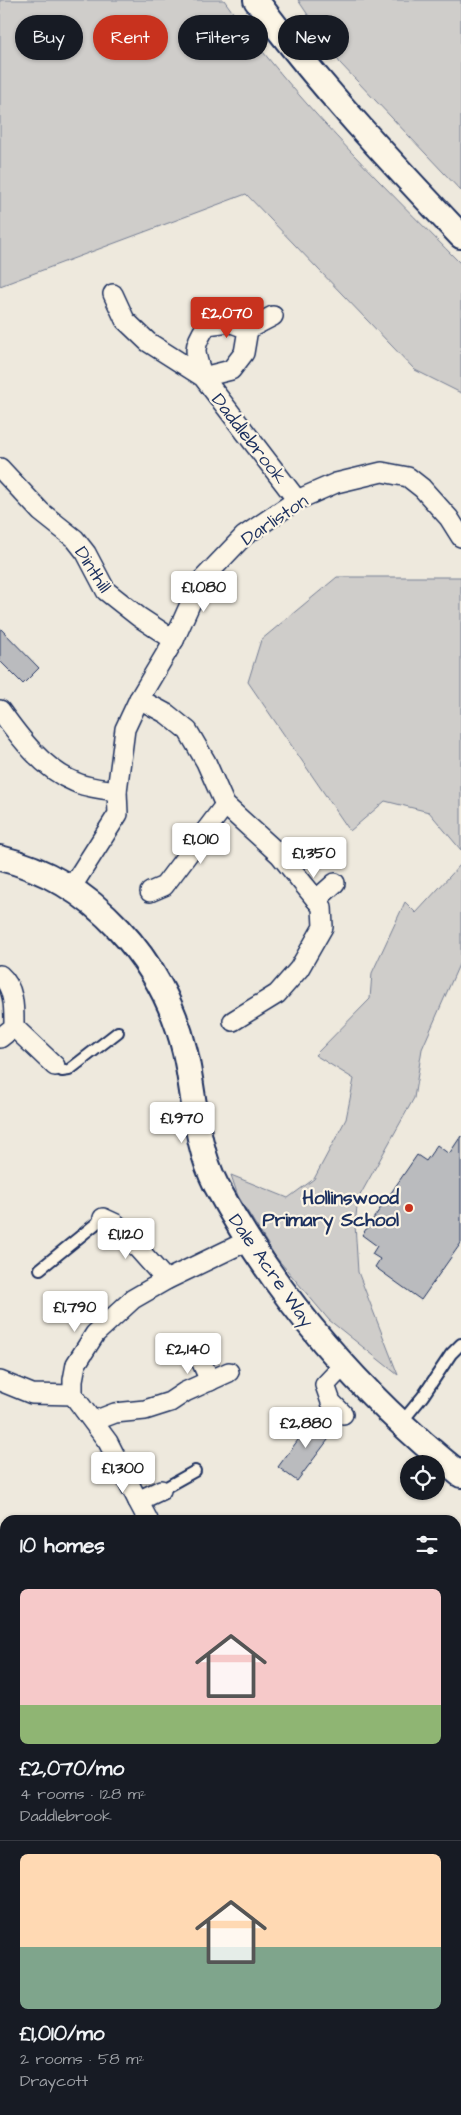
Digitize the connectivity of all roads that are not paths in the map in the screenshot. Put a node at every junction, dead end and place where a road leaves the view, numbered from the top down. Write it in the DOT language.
graph roads {
  1 [pos="256,0"];
  2 [pos="461,236"];
  3 [pos="113,294"];
  4 [pos="273,316"];
  5 [pos="248,329"];
  6 [pos="203,377"];
  7 [pos="0,468"];
  8 [pos="297,500"];
  9 [pos="461,537"];
  10 [pos="174,640"];
  11 [pos="139,699"];
  12 [pos="0,710"];
  13 [pos="117,791"];
  14 [pos="225,804"];
  15 [pos="0,858"];
  16 [pos="335,883"];
  17 [pos="71,888"];
  18 [pos="150,892"];
  19 [pos="316,900"];
  20 [pos="0,975"];
  21 [pos="233,1021"];
  22 [pos="118,1032"];
  23 [pos="7,1033"];
  24 [pos="55,1066"];
  25 [pos="103,1218"];
  26 [pos="247,1241"];
  27 [pos="40,1269"];
  28 [pos="166,1280"];
  29 [pos="461,1344"];
  30 [pos="198,1354"];
  31 [pos="343,1366"];
  32 [pos="229,1372"];
  33 [pos="0,1381"];
  34 [pos="210,1381"];
  35 [pos="73,1395"];
  36 [pos="343,1414"];
  37 [pos="94,1421"];
  38 [pos="401,1423"];
  39 [pos="195,1471"];
  40 [pos="461,1475"];
  41 [pos="161,1490"];
  42 [pos="138,1501"];
  43 [pos="145,1515"];
  1 -- 2 [label="street"];
  3 -- 6 [label="street, Daddlebrook"];
  4 -- 5 [label="street"];
  5 -- 6 [label="street, Daddlebrook"];
  5 -- 6 [label="street, Daddlebrook"];
  6 -- 8 [label="street, Daddlebrook"];
  7 -- 10 [label="street, Dinthill"];
  8 -- 9 [label="street, Darliston"];
  8 -- 10 [label="street, Darliston"];
  10 -- 11 [label="street, Darliston"];
  11 -- 13 [label="street, Darliston"];
  11 -- 14 [label="street"];
  12 -- 13 [label="street"];
  13 -- 17 [label="street, Darliston"];
  14 -- 18 [label="street"];
  14 -- 19 [label="street"];
  15 -- 17 [label="street, Dale Acre Way"];
  16 -- 19 [label="street"];
  17 -- 26 [label="street, Dale Acre Way"];
  19 -- 21 [label="street"];
  20 -- 23 [label="street"];
  22 -- 24 [label="lane"];
  23 -- 24 [label="street"];
  25 -- 27 [label="lane"];
  25 -- 28 [label="street"];
  26 -- 28 [label="street"];
  26 -- 31 [label="street, Dale Acre Way"];
  28 -- 35 [label="street"];
  29 -- 38 [label="lane"];
  30 -- 34 [label="street"];
  31 -- 36 [label="street"];
  31 -- 38 [label="street, Dale Acre Way"];
  32 -- 34 [label="street"];
  33 -- 35 [label="street"];
  34 -- 37 [label="street"];
  35 -- 37 [label="street"];
  37 -- 42 [label="street"];
  38 -- 40 [label="street, Dale Acre Way"];
  39 -- 41 [label="lane"];
  41 -- 42 [label="street"];
  42 -- 43 [label="street"];
}
